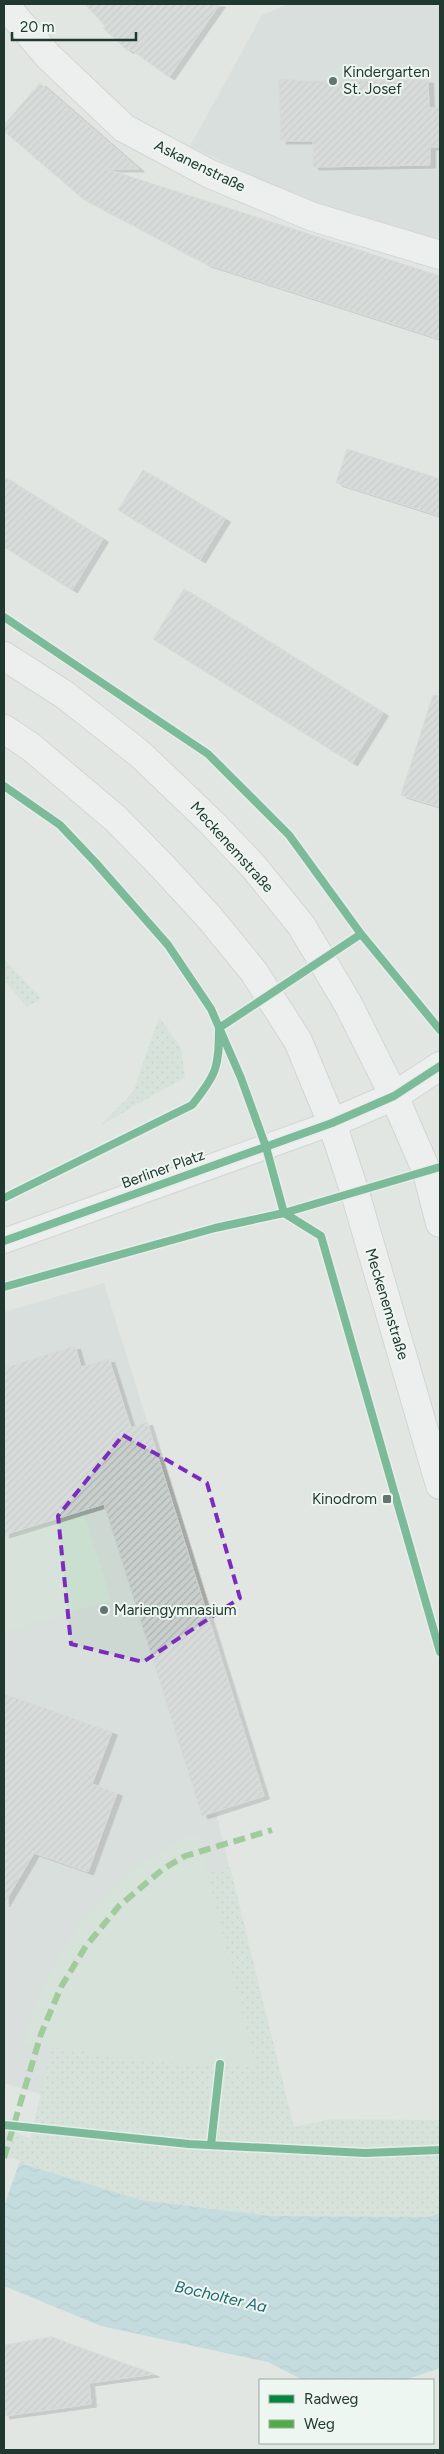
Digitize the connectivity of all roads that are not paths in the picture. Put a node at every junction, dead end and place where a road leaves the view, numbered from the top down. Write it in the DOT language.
graph roads {
  1 [pos="4,4"];
  2 [pos="440,255"];
  3 [pos="4,656"];
  4 [pos="4,730"];
  5 [pos="440,1066"];
  6 [pos="394,1096"];
  7 [pos="332,1123"];
  8 [pos="440,1223"];
  9 [pos="4,1240"];
  10 [pos="440,1486"];
  1 -- 2 [label="main road, Askanenstraße"];
  3 -- 6 [label="main road, Meckenemstraße"];
  4 -- 7 [label="main road, Meckenemstraße"];
  5 -- 6 [label="main road"];
  6 -- 7 [label="main road"];
  6 -- 8 [label="main road, Meckenemstraße"];
  7 -- 9 [label="lane, Berliner Platz"];
  7 -- 10 [label="main road, Meckenemstraße"];
}
